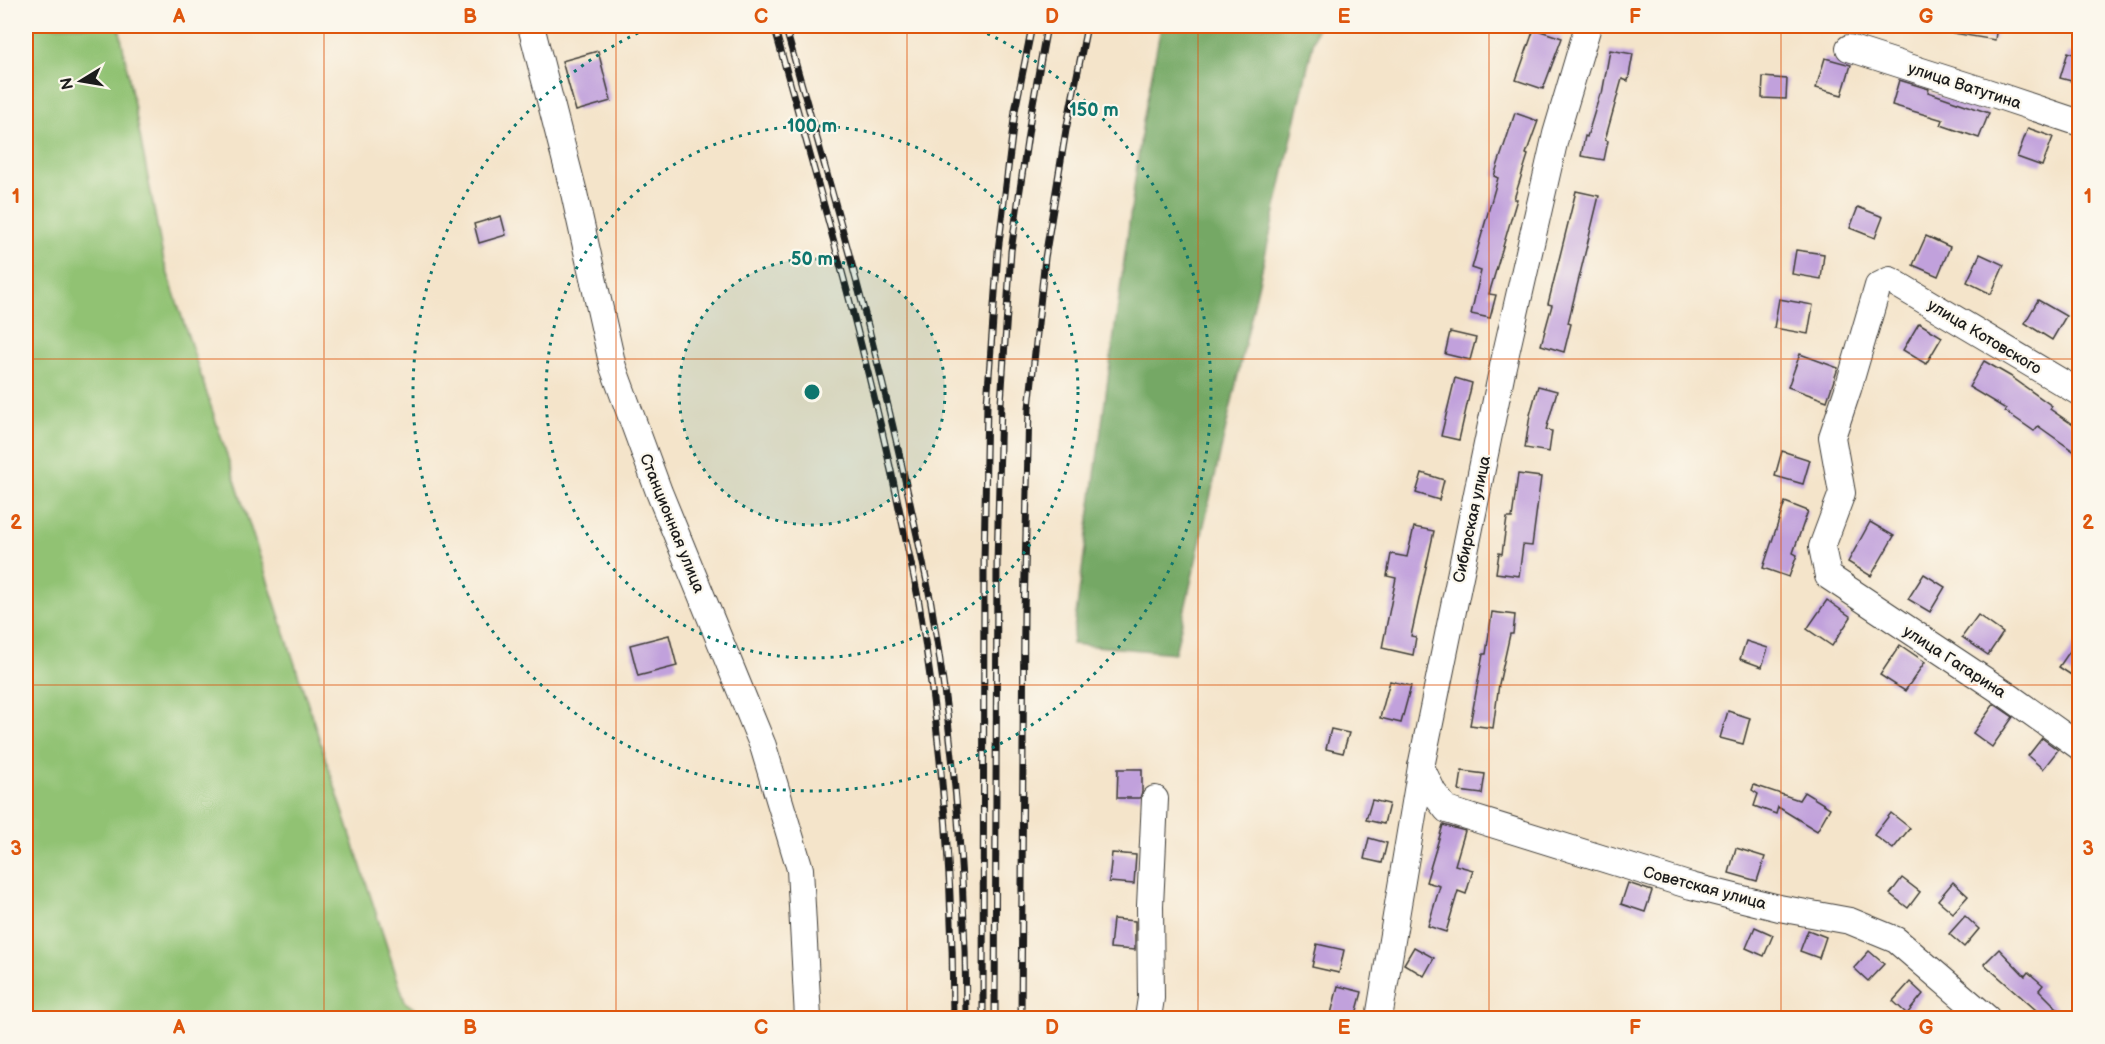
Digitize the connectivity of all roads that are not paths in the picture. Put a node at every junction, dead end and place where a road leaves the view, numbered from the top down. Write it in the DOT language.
graph roads {
  1 [pos="531,26"];
  2 [pos="1588,26"];
  3 [pos="1849,48"];
  4 [pos="2079,123"];
  5 [pos="2079,393"];
  6 [pos="1828,576"];
  7 [pos="2079,747"];
  8 [pos="1421,768"];
  9 [pos="1155,799"];
  10 [pos="1386,1015"];
  11 [pos="808,1018"];
  12 [pos="1148,1018"];
  13 [pos="1987,1018"];
  1 -- 11 [label="street, Станционная улица"];
  2 -- 8 [label="street, Сибирская улица"];
  3 -- 4 [label="street, улица Ватутина"];
  5 -- 6 [label="street, улица Котовского"];
  6 -- 7 [label="street, улица Гагарина"];
  8 -- 10 [label="street, Сибирская улица"];
  8 -- 13 [label="street, Советская улица"];
  9 -- 12 [label="street"];
}
